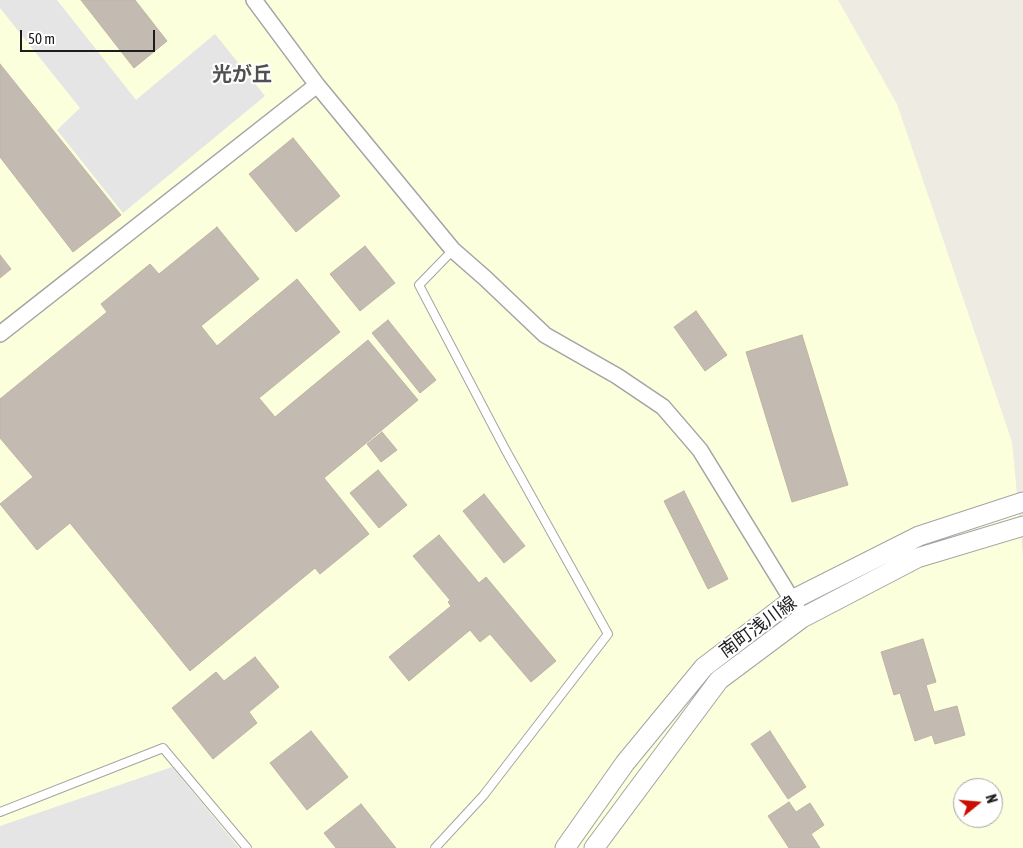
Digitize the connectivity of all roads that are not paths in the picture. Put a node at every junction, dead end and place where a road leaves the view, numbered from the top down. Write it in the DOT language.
graph roads {
  1 [pos="254,0"];
  2 [pos="317,85"];
  3 [pos="453,250"];
  4 [pos="0,334"];
  5 [pos="1023,502"];
  6 [pos="1023,526"];
  7 [pos="792,600"];
  8 [pos="802,618"];
  9 [pos="0,812"];
  10 [pos="246,848"];
  11 [pos="435,848"];
  12 [pos="565,848"];
  13 [pos="594,848"];
  1 -- 2 [label="street"];
  2 -- 3 [label="street"];
  2 -- 4 [label="street"];
  3 -- 7 [label="street"];
  3 -- 11 [label="lane"];
  5 -- 7 [label="street, 南町浅川線"];
  6 -- 8 [label="street, 南町浅川線"];
  7 -- 8 [label="street"];
  7 -- 12 [label="street, 南町浅川線"];
  8 -- 13 [label="street, 南町浅川線"];
  9 -- 10 [label="lane"];
}
